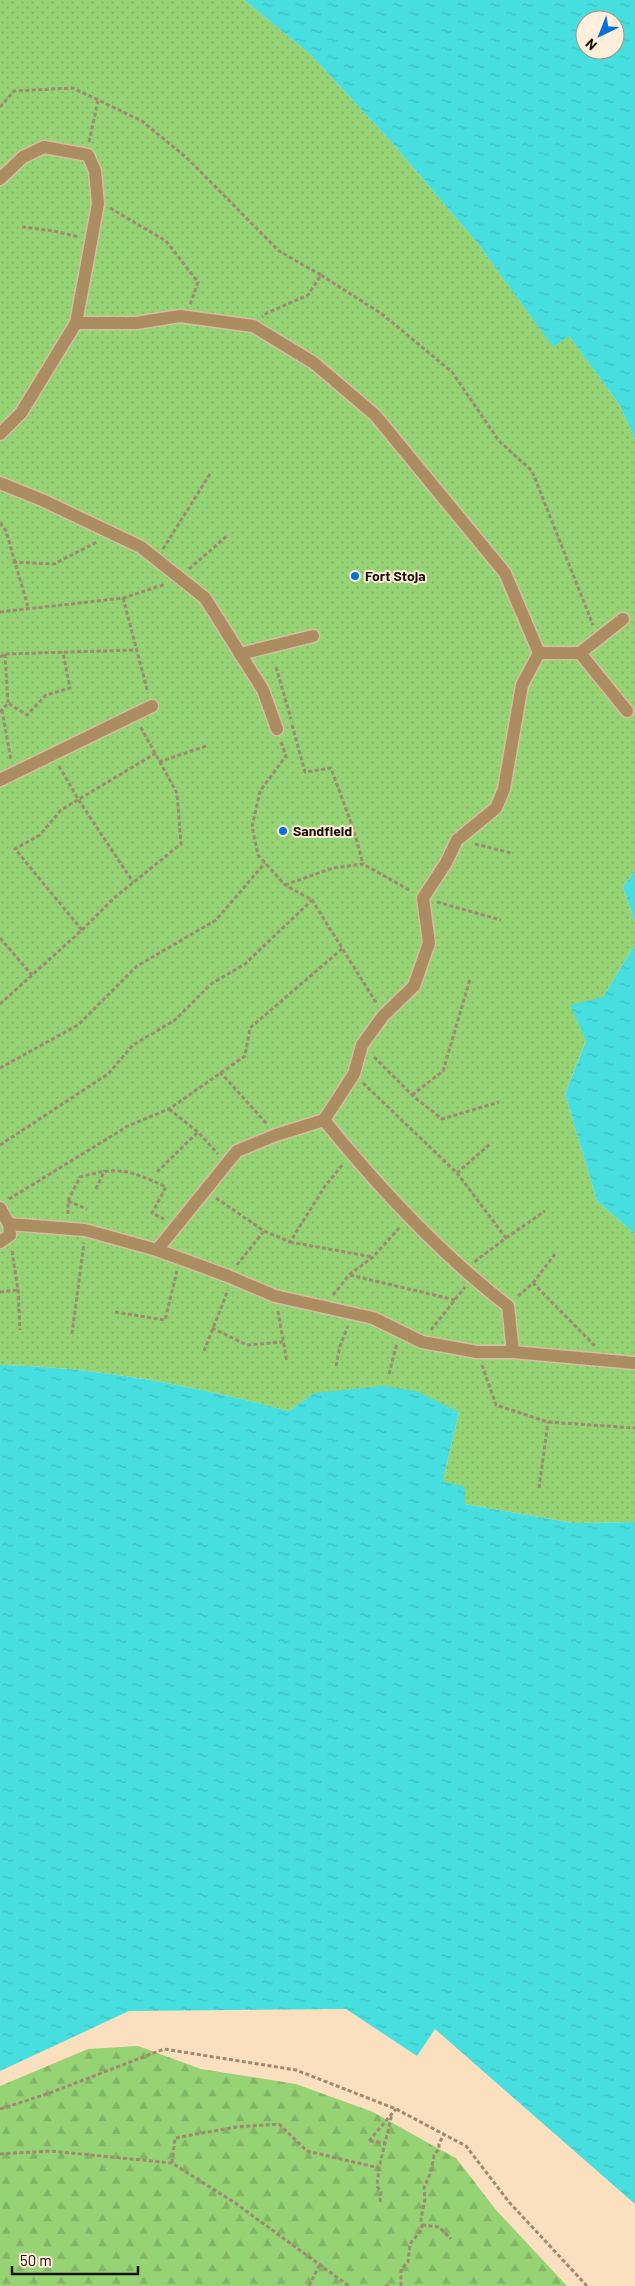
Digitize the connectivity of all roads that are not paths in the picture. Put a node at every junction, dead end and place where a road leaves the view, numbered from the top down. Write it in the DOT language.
graph roads {
  1 [pos="0,179"];
  2 [pos="76,323"];
  3 [pos="0,434"];
  4 [pos="0,483"];
  5 [pos="623,619"];
  6 [pos="313,636"];
  7 [pos="539,653"];
  8 [pos="580,653"];
  9 [pos="240,654"];
  10 [pos="152,706"];
  11 [pos="627,711"];
  12 [pos="277,729"];
  13 [pos="0,780"];
  14 [pos="324,1120"];
  15 [pos="4,1204"];
  16 [pos="6,1234"];
  17 [pos="157,1250"];
  18 [pos="513,1352"];
  19 [pos="635,1362"];
  1 -- 2 [label="lane"];
  2 -- 3 [label="lane"];
  2 -- 7 [label="lane"];
  4 -- 9 [label="lane"];
  5 -- 8 [label="lane"];
  6 -- 9 [label="lane"];
  7 -- 8 [label="lane"];
  7 -- 14 [label="lane"];
  8 -- 11 [label="lane"];
  9 -- 12 [label="lane"];
  10 -- 13 [label="lane"];
  14 -- 17 [label="lane"];
  14 -- 18 [label="lane"];
  15 -- 16 [label="lane"];
  16 -- 17 [label="lane"];
  17 -- 18 [label="lane"];
  18 -- 19 [label="lane"];
}
